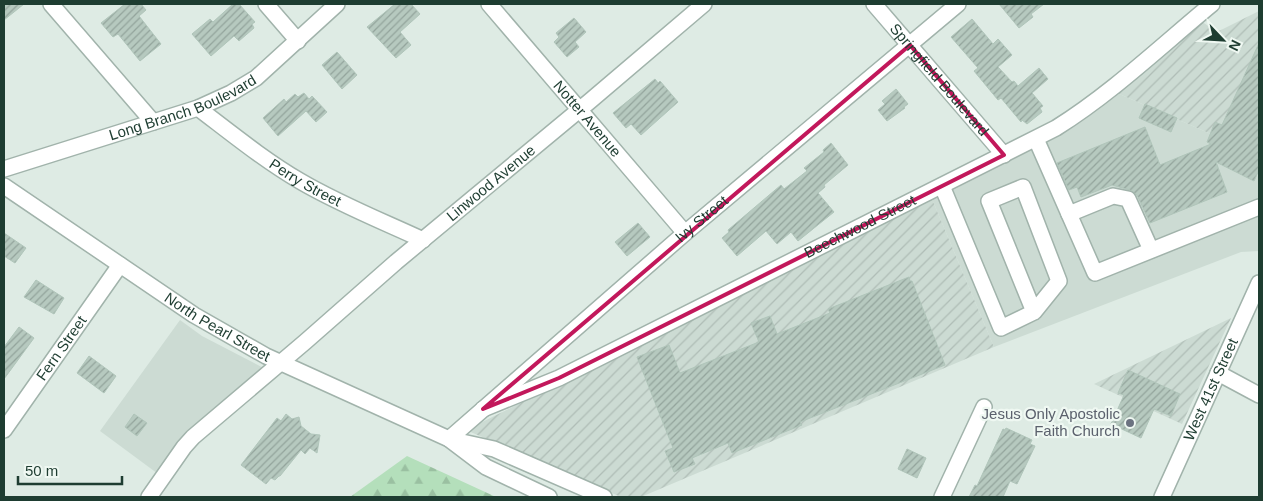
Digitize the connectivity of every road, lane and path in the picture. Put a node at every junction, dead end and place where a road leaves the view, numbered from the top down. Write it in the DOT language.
graph roads {
  1 [pos="51,4"];
  2 [pos="266,4"];
  3 [pos="337,4"];
  4 [pos="489,4"];
  5 [pos="704,4"];
  6 [pos="874,4"];
  7 [pos="958,4"];
  8 [pos="1212,4"];
  9 [pos="298,41"];
  10 [pos="910,45"];
  11 [pos="198,108"];
  12 [pos="580,109"];
  13 [pos="153,122"];
  14 [pos="1036,139"];
  15 [pos="1004,155"];
  16 [pos="4,169"];
  17 [pos="4,186"];
  18 [pos="942,186"];
  19 [pos="1259,207"];
  20 [pos="1069,214"];
  21 [pos="685,234"];
  22 [pos="424,240"];
  23 [pos="1151,250"];
  24 [pos="120,265"];
  25 [pos="1259,283"];
  26 [pos="1034,312"];
  27 [pos="280,362"];
  28 [pos="1218,373"];
  29 [pos="1259,395"];
  30 [pos="984,407"];
  31 [pos="483,409"];
  32 [pos="4,430"];
  33 [pos="449,440"];
  34 [pos="149,497"];
  35 [pos="549,497"];
  36 [pos="604,497"];
  37 [pos="942,497"];
  38 [pos="1162,497"];
  1 -- 13 [label="street"];
  2 -- 9 [label="street"];
  3 -- 9 [label="street, Long Branch Boulevard"];
  4 -- 12 [label="street, Notter Avenue"];
  5 -- 12 [label="street, Linwood Avenue"];
  6 -- 10 [label="street, Springfield Boulevard"];
  7 -- 10 [label="street, Ivy Street"];
  8 -- 14 [label="street, Beechwood Street"];
  9 -- 11 [label="street, Long Branch Boulevard"];
  10 -- 15 [label="street, Springfield Boulevard"];
  10 -- 21 [label="street, Ivy Street"];
  11 -- 13 [label="street, Long Branch Boulevard"];
  11 -- 22 [label="street, Perry Street"];
  12 -- 21 [label="street, Notter Avenue"];
  12 -- 22 [label="street, Linwood Avenue"];
  13 -- 16 [label="street, Long Branch Boulevard"];
  14 -- 15 [label="street, Beechwood Street"];
  14 -- 20 [label="street"];
  15 -- 18 [label="street, Beechwood Street"];
  17 -- 24 [label="street, North Pearl Street"];
  18 -- 26 [label="street"];
  18 -- 31 [label="street, Beechwood Street"];
  19 -- 23 [label="street"];
  20 -- 23 [label="street"];
  20 -- 23 [label="street"];
  21 -- 31 [label="street, Ivy Street"];
  22 -- 27 [label="street, Linwood Avenue"];
  24 -- 27 [label="street, North Pearl Street"];
  24 -- 32 [label="street, Fern Street"];
  25 -- 28 [label="street, West 41st Street"];
  26 -- 26 [label="street"];
  27 -- 33 [label="street, North Pearl Street"];
  27 -- 34 [label="street, Linwood Avenue"];
  28 -- 29 [label="street"];
  28 -- 38 [label="street, West 41st Street"];
  30 -- 37 [label="street"];
  31 -- 33 [label="street, Ivy Street"];
  33 -- 35 [label="street, North Pearl Street"];
  33 -- 36 [label="street, North Pearl Street"];
}
